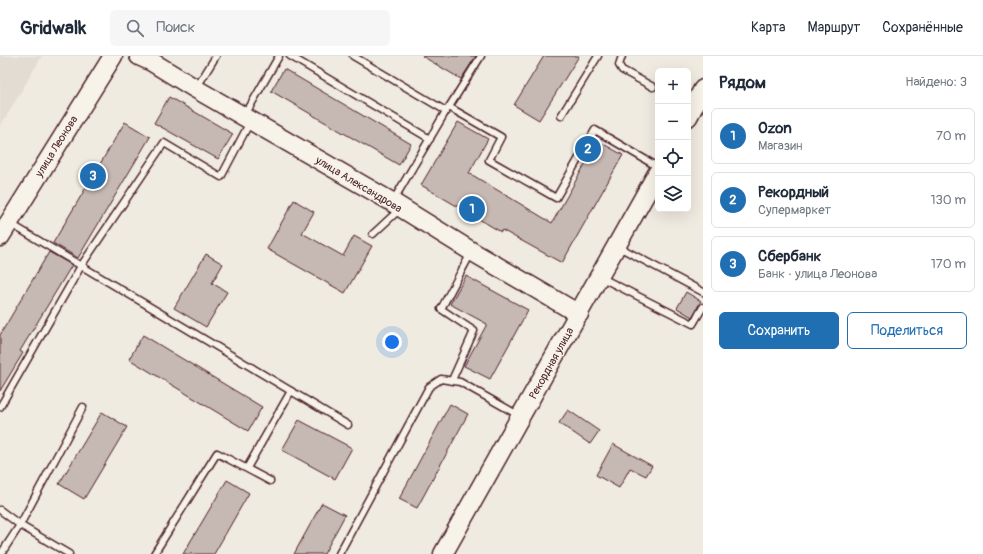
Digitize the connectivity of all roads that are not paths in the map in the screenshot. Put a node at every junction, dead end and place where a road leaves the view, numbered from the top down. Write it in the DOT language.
graph roads {
  1 [pos="113,56"];
  2 [pos="139,56"];
  3 [pos="216,56"];
  4 [pos="279,56"];
  5 [pos="290,56"];
  6 [pos="353,56"];
  7 [pos="481,56"];
  8 [pos="598,56"];
  9 [pos="622,56"];
  10 [pos="653,87"];
  11 [pos="196,89"];
  12 [pos="703,89"];
  13 [pos="448,109"];
  14 [pos="691,111"];
  15 [pos="561,116"];
  16 [pos="248,118"];
  17 [pos="430,139"];
  18 [pos="655,165"];
  19 [pos="656,176"];
  20 [pos="397,205"];
  21 [pos="4,230"];
  22 [pos="373,234"];
  23 [pos="616,246"];
  24 [pos="471,251"];
  25 [pos="82,266"];
  26 [pos="600,277"];
  27 [pos="703,292"];
  28 [pos="703,307"];
  29 [pos="579,314"];
  30 [pos="452,380"];
  31 [pos="291,391"];
  32 [pos="0,407"];
  33 [pos="83,407"];
  34 [pos="521,417"];
  35 [pos="348,425"];
  36 [pos="247,468"];
  37 [pos="270,481"];
  38 [pos="0,510"];
  39 [pos="20,525"];
  40 [pos="1,554"];
  41 [pos="69,554"];
  42 [pos="154,554"];
  43 [pos="339,554"];
  44 [pos="443,554"];
  1 -- 21 [label="street, улица Леонова"];
  2 -- 11 [label="street, улица Александрова"];
  3 -- 11 [label="lane"];
  4 -- 16 [label="lane"];
  5 -- 17 [label="lane"];
  6 -- 13 [label="lane"];
  7 -- 13 [label="lane"];
  8 -- 15 [label="lane"];
  9 -- 10 [label="lane"];
  11 -- 16 [label="street, улица Александрова"];
  12 -- 14 [label="street"];
  13 -- 17 [label="lane"];
  13 -- 18 [label="lane"];
  16 -- 20 [label="street, улица Александрова"];
  16 -- 25 [label="lane"];
  17 -- 20 [label="lane"];
  19 -- 23 [label="street, Рекордная улица"];
  20 -- 22 [label="lane"];
  20 -- 24 [label="street, улица Александрова"];
  21 -- 25 [label="lane"];
  23 -- 26 [label="street, Рекордная улица"];
  23 -- 27 [label="lane"];
  24 -- 29 [label="street, улица Александрова"];
  24 -- 30 [label="lane"];
  25 -- 31 [label="lane"];
  25 -- 32 [label="lane"];
  26 -- 28 [label="lane"];
  26 -- 29 [label="street, Рекордная улица"];
  29 -- 34 [label="street, Рекордная улица"];
  30 -- 34 [label="lane"];
  30 -- 43 [label="lane"];
  31 -- 35 [label="lane"];
  31 -- 36 [label="lane"];
  33 -- 39 [label="lane"];
  34 -- 44 [label="street, Рекордная улица"];
  36 -- 37 [label="lane"];
  36 -- 42 [label="lane"];
  38 -- 39 [label="lane"];
  39 -- 40 [label="lane"];
  39 -- 41 [label="lane"];
}
